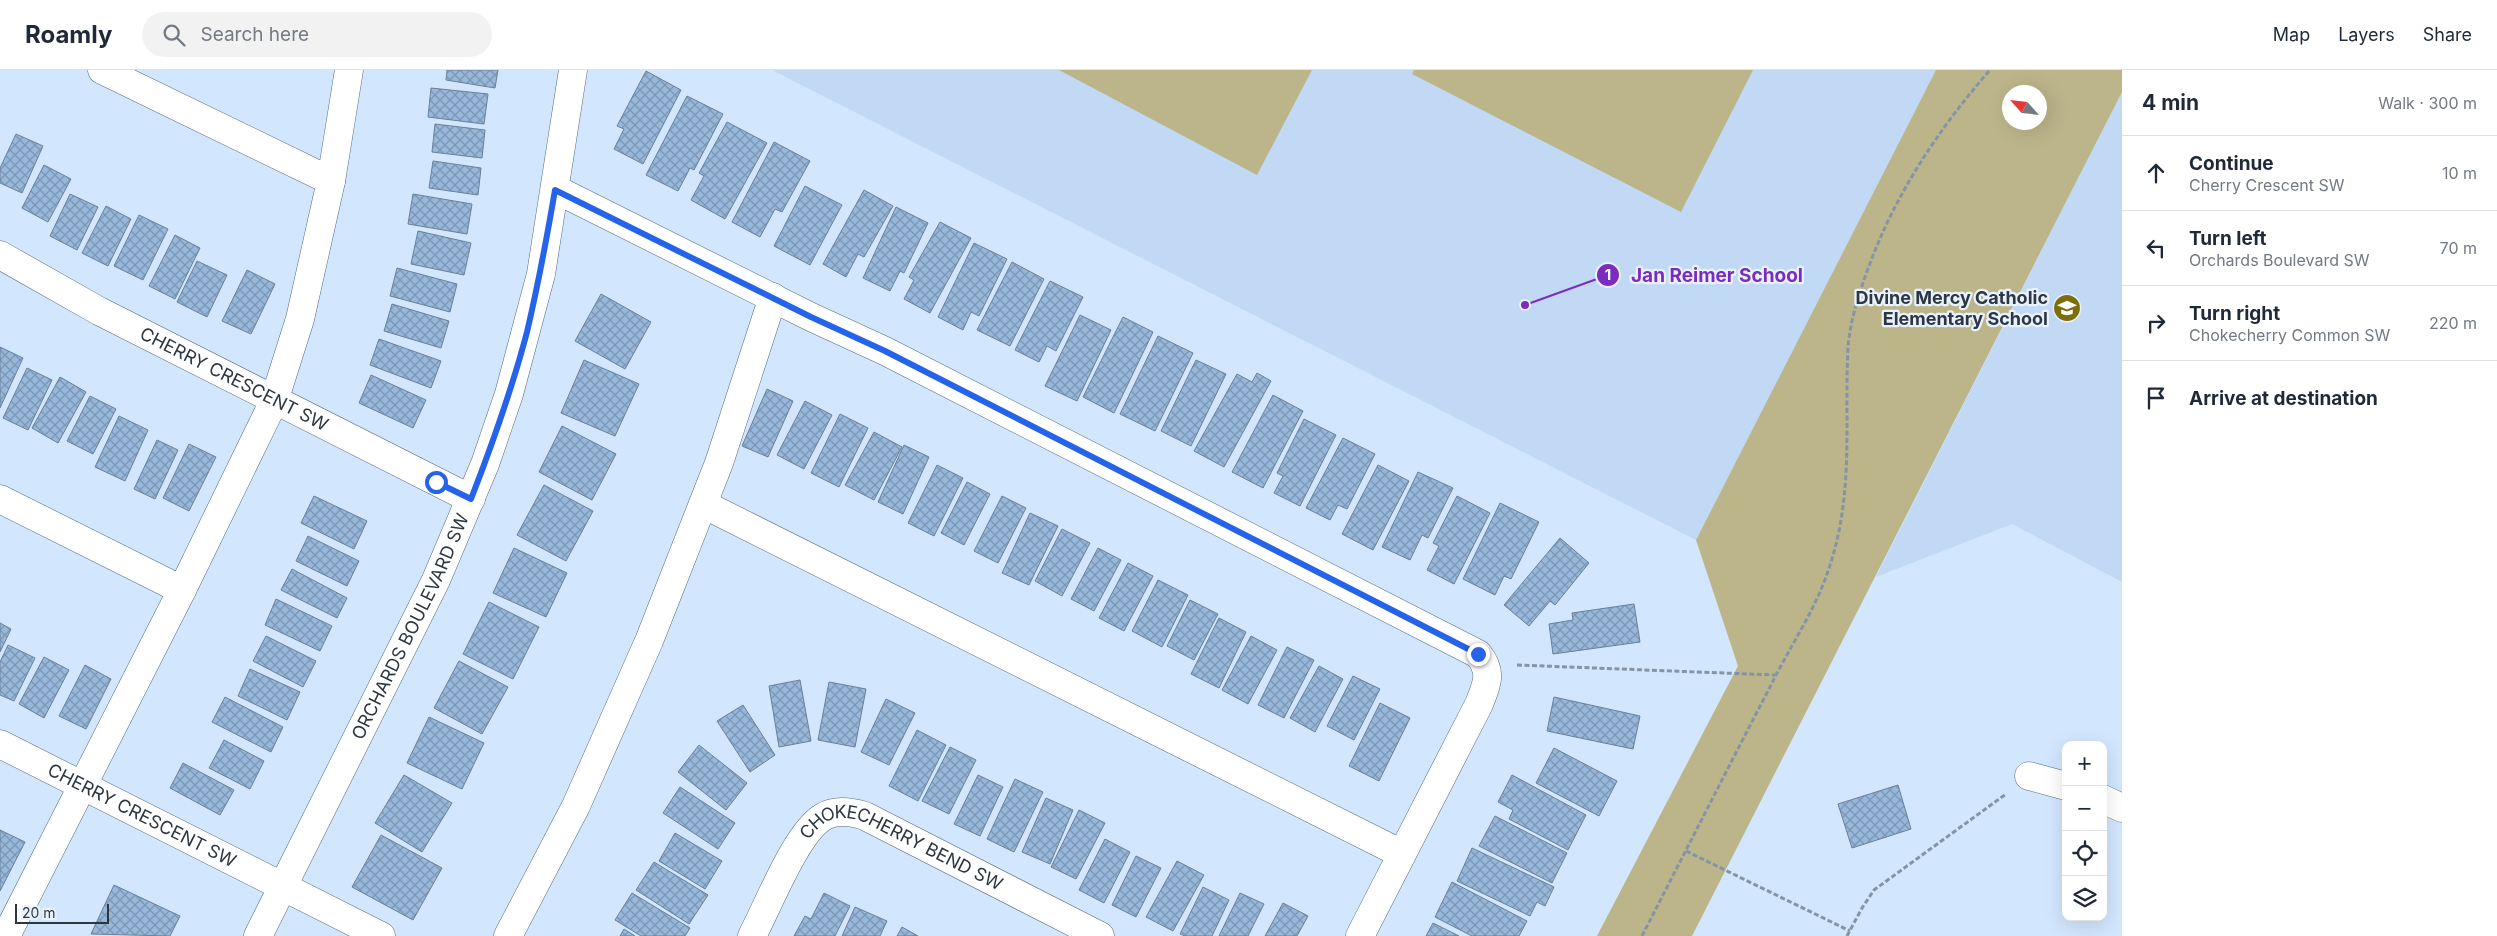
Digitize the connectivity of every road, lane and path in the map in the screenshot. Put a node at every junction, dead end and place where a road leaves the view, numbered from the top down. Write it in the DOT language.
graph roads {
  1 [pos="102,70"];
  2 [pos="349,70"];
  3 [pos="574,70"];
  4 [pos="1990,70"];
  5 [pos="331,181"];
  6 [pos="555,190"];
  7 [pos="0,255"];
  8 [pos="773,297"];
  9 [pos="274,401"];
  10 [pos="0,499"];
  11 [pos="471,499"];
  12 [pos="703,504"];
  13 [pos="182,590"];
  14 [pos="1486,664"];
  15 [pos="1776,675"];
  16 [pos="0,744"];
  17 [pos="2029,776"];
  18 [pos="2062,785"];
  19 [pos="83,786"];
  20 [pos="2107,801"];
  21 [pos="2122,808"];
  22 [pos="1686,851"];
  23 [pos="1402,854"];
  24 [pos="283,886"];
  25 [pos="1850,931"];
  26 [pos="6,936"];
  27 [pos="258,936"];
  28 [pos="381,936"];
  29 [pos="508,936"];
  30 [pos="752,936"];
  31 [pos="1100,936"];
  32 [pos="1360,936"];
  33 [pos="1642,936"];
  34 [pos="1847,936"];
  1 -- 5 [label="street"];
  2 -- 5 [label="street"];
  3 -- 6 [label="street, ORCHARDS BOULEVARD SW"];
  4 -- 15 [label="path"];
  5 -- 9 [label="street"];
  6 -- 8 [label="street"];
  6 -- 11 [label="street, ORCHARDS BOULEVARD SW"];
  7 -- 9 [label="street, CHERRY CRESCENT SW"];
  8 -- 12 [label="street"];
  8 -- 14 [label="street"];
  9 -- 11 [label="street, CHERRY CRESCENT SW"];
  9 -- 13 [label="street"];
  10 -- 13 [label="street"];
  11 -- 24 [label="street, ORCHARDS BOULEVARD SW"];
  12 -- 23 [label="street"];
  12 -- 29 [label="street"];
  13 -- 19 [label="street"];
  14 -- 15 [label="path"];
  14 -- 23 [label="street"];
  15 -- 22 [label="path"];
  16 -- 19 [label="street, CHERRY CRESCENT SW"];
  17 -- 18 [label="street"];
  17 -- 25 [label="path"];
  19 -- 24 [label="street, CHERRY CRESCENT SW"];
  19 -- 26 [label="street"];
  20 -- 21 [label="street"];
  22 -- 25 [label="path"];
  22 -- 33 [label="path"];
  23 -- 32 [label="street"];
  24 -- 27 [label="street, ORCHARDS BOULEVARD SW"];
  24 -- 28 [label="street, CHERRY CRESCENT SW"];
  25 -- 34 [label="path"];
  30 -- 31 [label="street, CHOKECHERRY BEND SW"];
}
